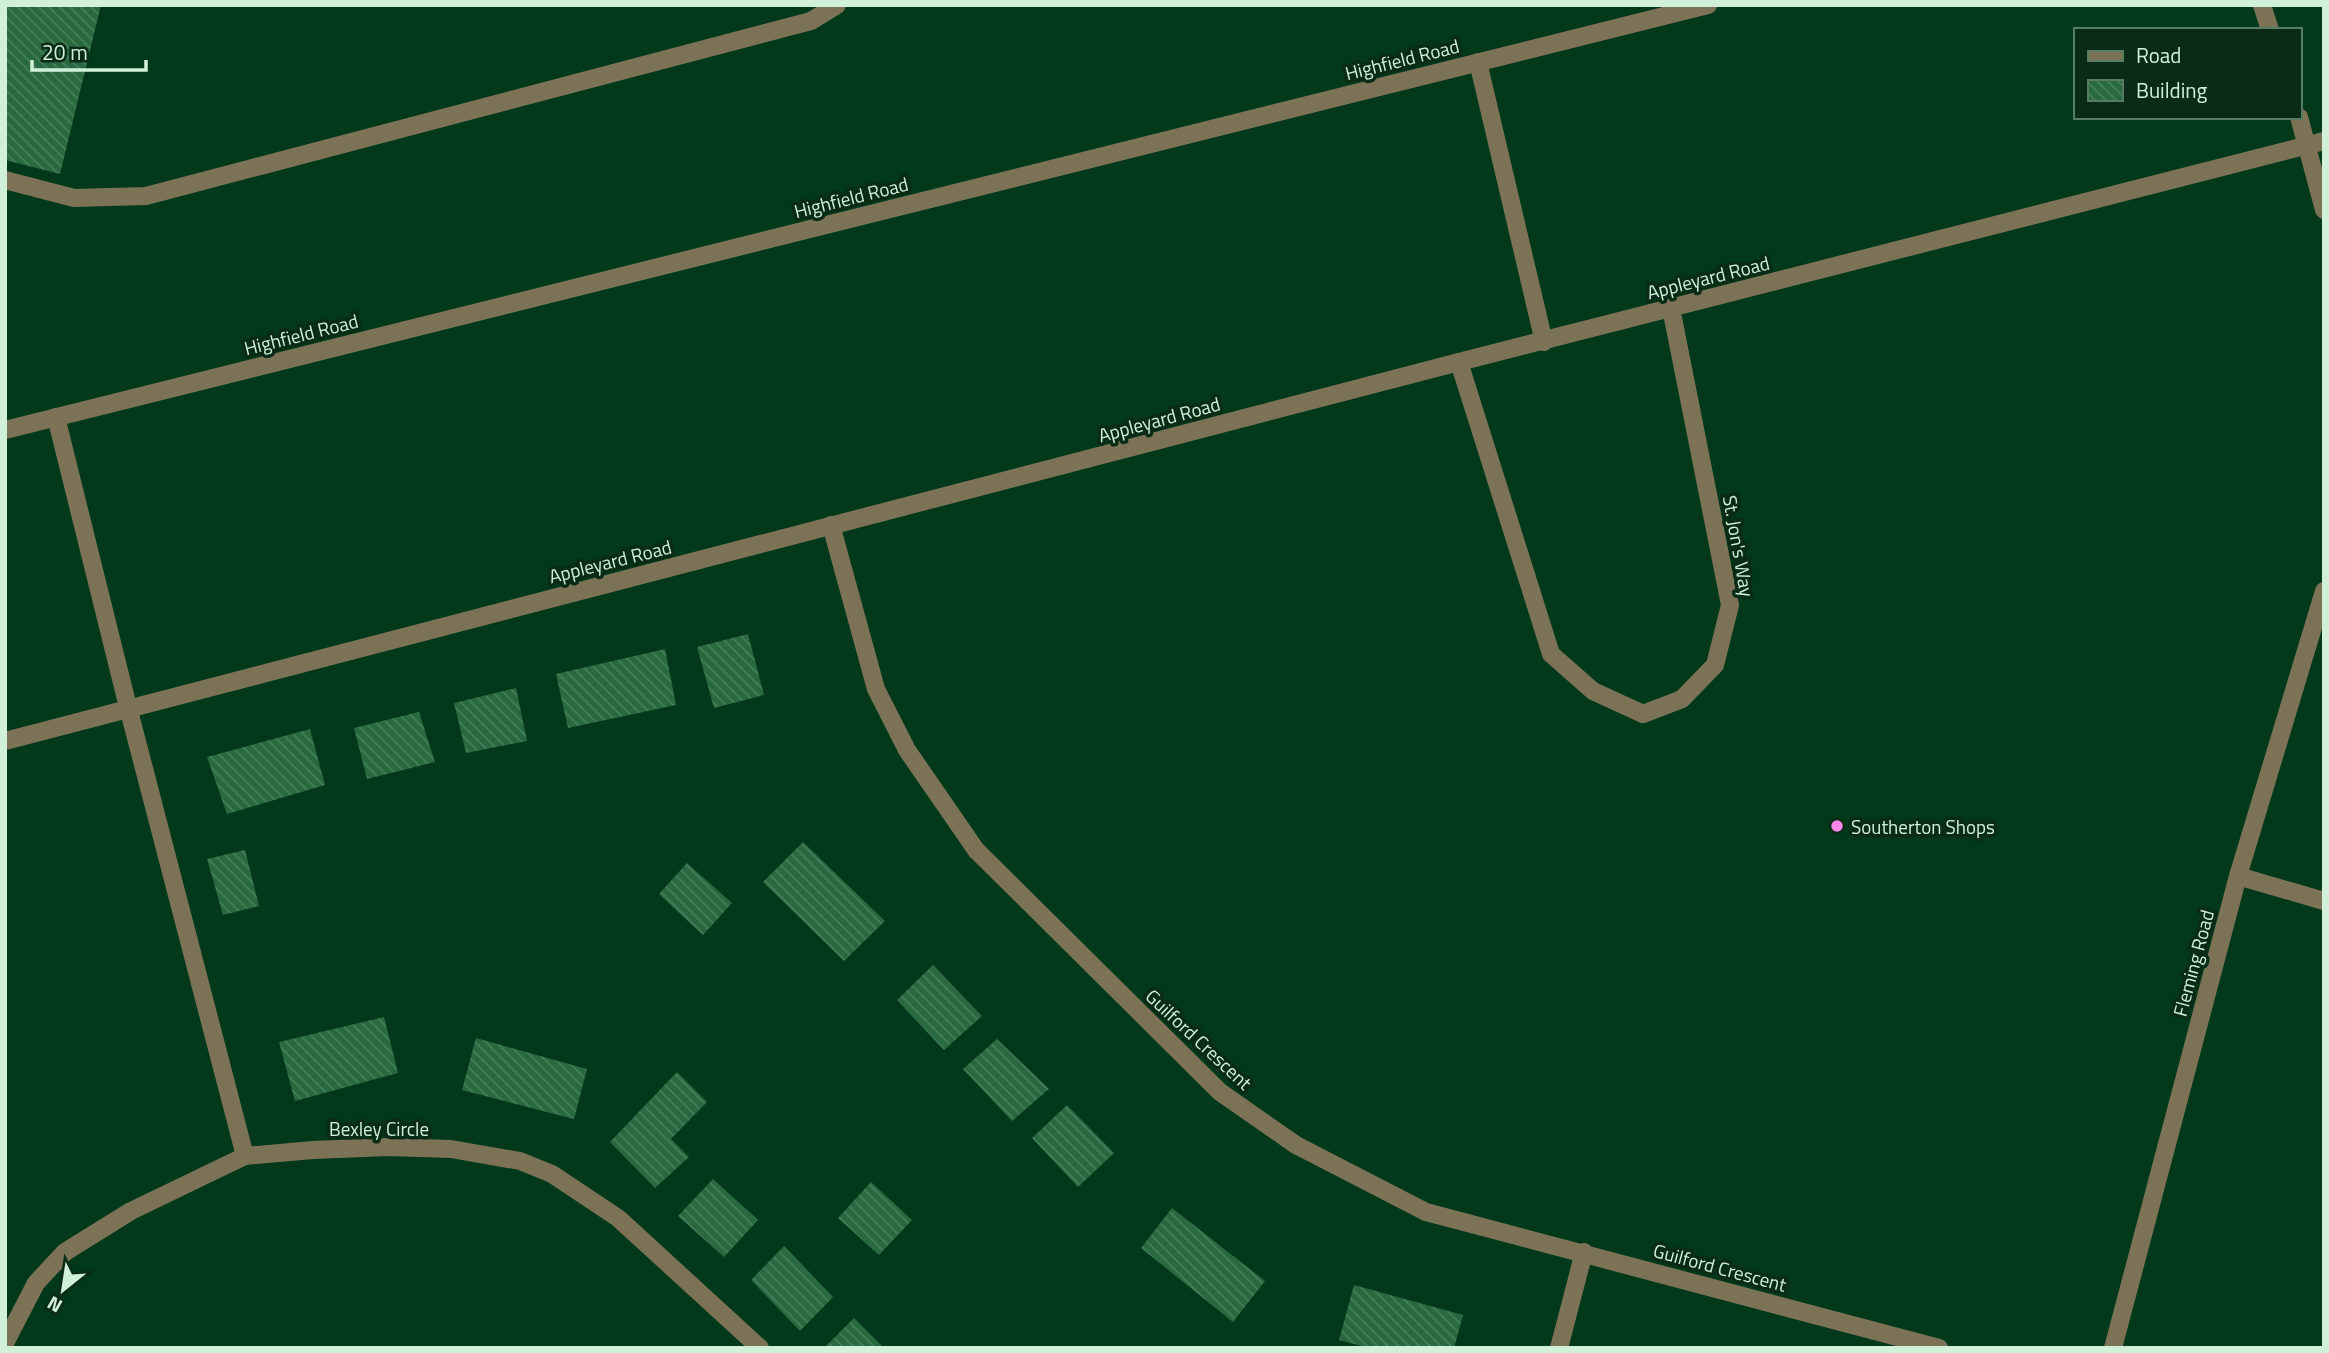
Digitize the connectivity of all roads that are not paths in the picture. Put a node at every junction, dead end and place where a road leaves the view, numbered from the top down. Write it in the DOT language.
graph roads {
  1 [pos="837,5"];
  2 [pos="1708,5"];
  3 [pos="2262,5"];
  4 [pos="2269,28"];
  5 [pos="1478,62"];
  6 [pos="2300,119"];
  7 [pos="2316,143"];
  8 [pos="5,180"];
  9 [pos="2324,210"];
  10 [pos="1671,308"];
  11 [pos="1545,342"];
  12 [pos="1459,362"];
  13 [pos="56,417"];
  14 [pos="5,430"];
  15 [pos="831,525"];
  16 [pos="2324,591"];
  17 [pos="128,707"];
  18 [pos="5,740"];
  19 [pos="2238,876"];
  20 [pos="2324,901"];
  21 [pos="245,1156"];
  22 [pos="1584,1252"];
  23 [pos="5,1343"];
  24 [pos="760,1348"];
  25 [pos="1559,1348"];
  26 [pos="1939,1348"];
  27 [pos="2113,1348"];
  1 -- 8 [label="street"];
  2 -- 5 [label="street, Highfield Road"];
  3 -- 4 [label="street"];
  5 -- 11 [label="street"];
  5 -- 13 [label="street, Highfield Road"];
  6 -- 7 [label="street"];
  7 -- 9 [label="street"];
  7 -- 10 [label="street, Appleyard Road"];
  10 -- 11 [label="street, Appleyard Road"];
  10 -- 12 [label="street, St. Jon's Way"];
  11 -- 12 [label="street, Appleyard Road"];
  12 -- 15 [label="street, Appleyard Road"];
  13 -- 14 [label="street, Highfield Road"];
  13 -- 17 [label="street"];
  15 -- 17 [label="street, Appleyard Road"];
  15 -- 22 [label="street, Guilford Crescent"];
  16 -- 19 [label="street, Fleming Road"];
  17 -- 18 [label="street, Appleyard Road"];
  17 -- 21 [label="street"];
  19 -- 20 [label="street"];
  19 -- 27 [label="street, Fleming Road"];
  21 -- 23 [label="street, Bexley Circle"];
  21 -- 24 [label="street, Bexley Circle"];
  22 -- 25 [label="street"];
  22 -- 26 [label="street, Guilford Crescent"];
}
